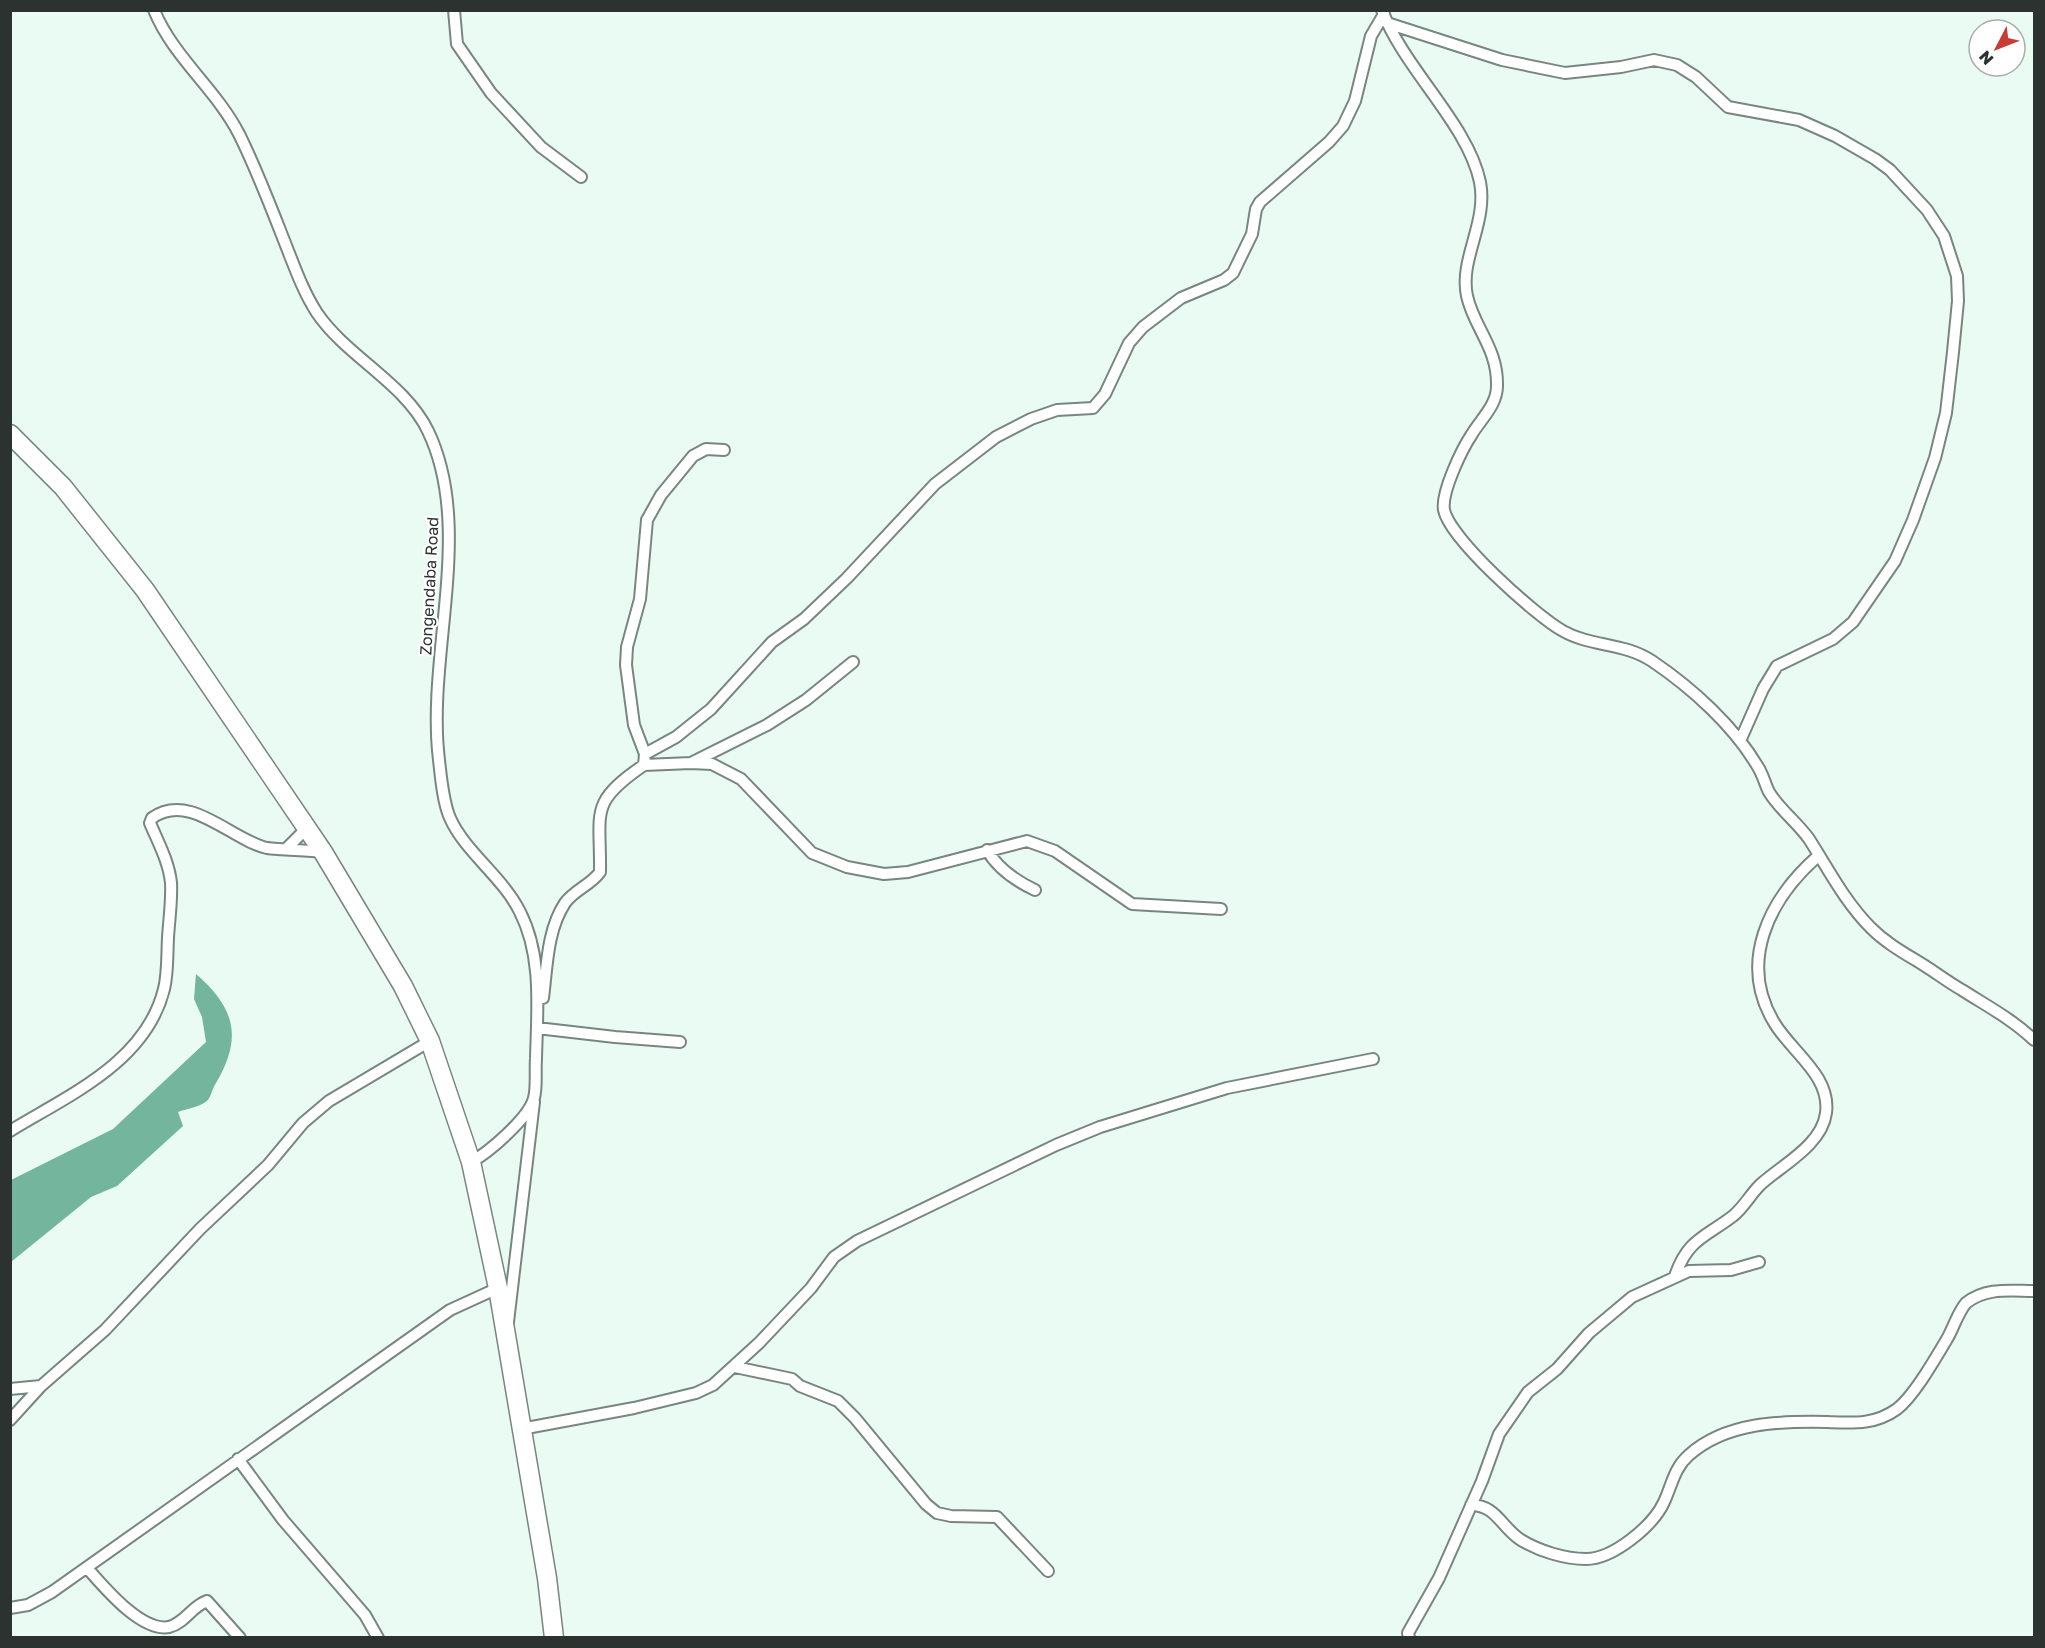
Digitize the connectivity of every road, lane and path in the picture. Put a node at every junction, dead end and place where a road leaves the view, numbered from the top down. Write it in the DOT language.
graph roads {
  1 [pos="154,10"];
  2 [pos="454,10"];
  3 [pos="1384,16"];
  4 [pos="581,177"];
  5 [pos="10,434"];
  6 [pos="724,450"];
  7 [pos="853,662"];
  8 [pos="1740,741"];
  9 [pos="645,760"];
  10 [pos="691,763"];
  11 [pos="307,828"];
  12 [pos="287,848"];
  13 [pos="987,850"];
  14 [pos="322,852"];
  15 [pos="1818,856"];
  16 [pos="1035,890"];
  17 [pos="1221,909"];
  18 [pos="538,1012"];
  19 [pos="537,1028"];
  20 [pos="2034,1040"];
  21 [pos="430,1041"];
  22 [pos="680,1042"];
  23 [pos="1373,1059"];
  24 [pos="534,1100"];
  25 [pos="10,1131"];
  26 [pos="471,1162"];
  27 [pos="1759,1262"];
  28 [pos="1675,1276"];
  29 [pos="498,1288"];
  30 [pos="2034,1291"];
  31 [pos="506,1331"];
  32 [pos="735,1367"];
  33 [pos="41,1386"];
  34 [pos="10,1389"];
  35 [pos="10,1420"];
  36 [pos="521,1429"];
  37 [pos="238,1459"];
  38 [pos="1471,1505"];
  39 [pos="88,1569"];
  40 [pos="1048,1571"];
  41 [pos="10,1608"];
  42 [pos="240,1638"];
  43 [pos="378,1638"];
  44 [pos="554,1638"];
  45 [pos="1409,1638"];
  1 -- 18 [label="street, Zongendaba Road"];
  2 -- 4 [label="street"];
  3 -- 8 [label="street"];
  3 -- 8 [label="street"];
  3 -- 9 [label="street"];
  5 -- 11 [label="highway"];
  6 -- 9 [label="street"];
  7 -- 10 [label="street"];
  8 -- 15 [label="street"];
  9 -- 10 [label="street"];
  9 -- 18 [label="street"];
  10 -- 13 [label="street"];
  11 -- 12 [label="street"];
  11 -- 14 [label="highway"];
  12 -- 14 [label="street"];
  12 -- 25 [label="street"];
  13 -- 16 [label="street"];
  13 -- 17 [label="street"];
  14 -- 21 [label="highway"];
  15 -- 20 [label="street"];
  15 -- 28 [label="street"];
  18 -- 19 [label="street, Zongendaba Road"];
  19 -- 22 [label="street"];
  19 -- 24 [label="street, Zongendaba Road"];
  21 -- 26 [label="highway"];
  21 -- 33 [label="street"];
  23 -- 32 [label="street"];
  24 -- 26 [label="street"];
  24 -- 31 [label="street, Zongendaba Road"];
  26 -- 29 [label="highway"];
  27 -- 28 [label="street"];
  28 -- 38 [label="street"];
  29 -- 31 [label="highway"];
  29 -- 37 [label="street"];
  30 -- 38 [label="street"];
  31 -- 36 [label="highway"];
  32 -- 36 [label="street"];
  32 -- 40 [label="street"];
  33 -- 34 [label="street"];
  33 -- 35 [label="street"];
  36 -- 44 [label="highway"];
  37 -- 39 [label="street"];
  37 -- 43 [label="street"];
  38 -- 45 [label="street"];
  39 -- 41 [label="street"];
  39 -- 42 [label="street"];
}
